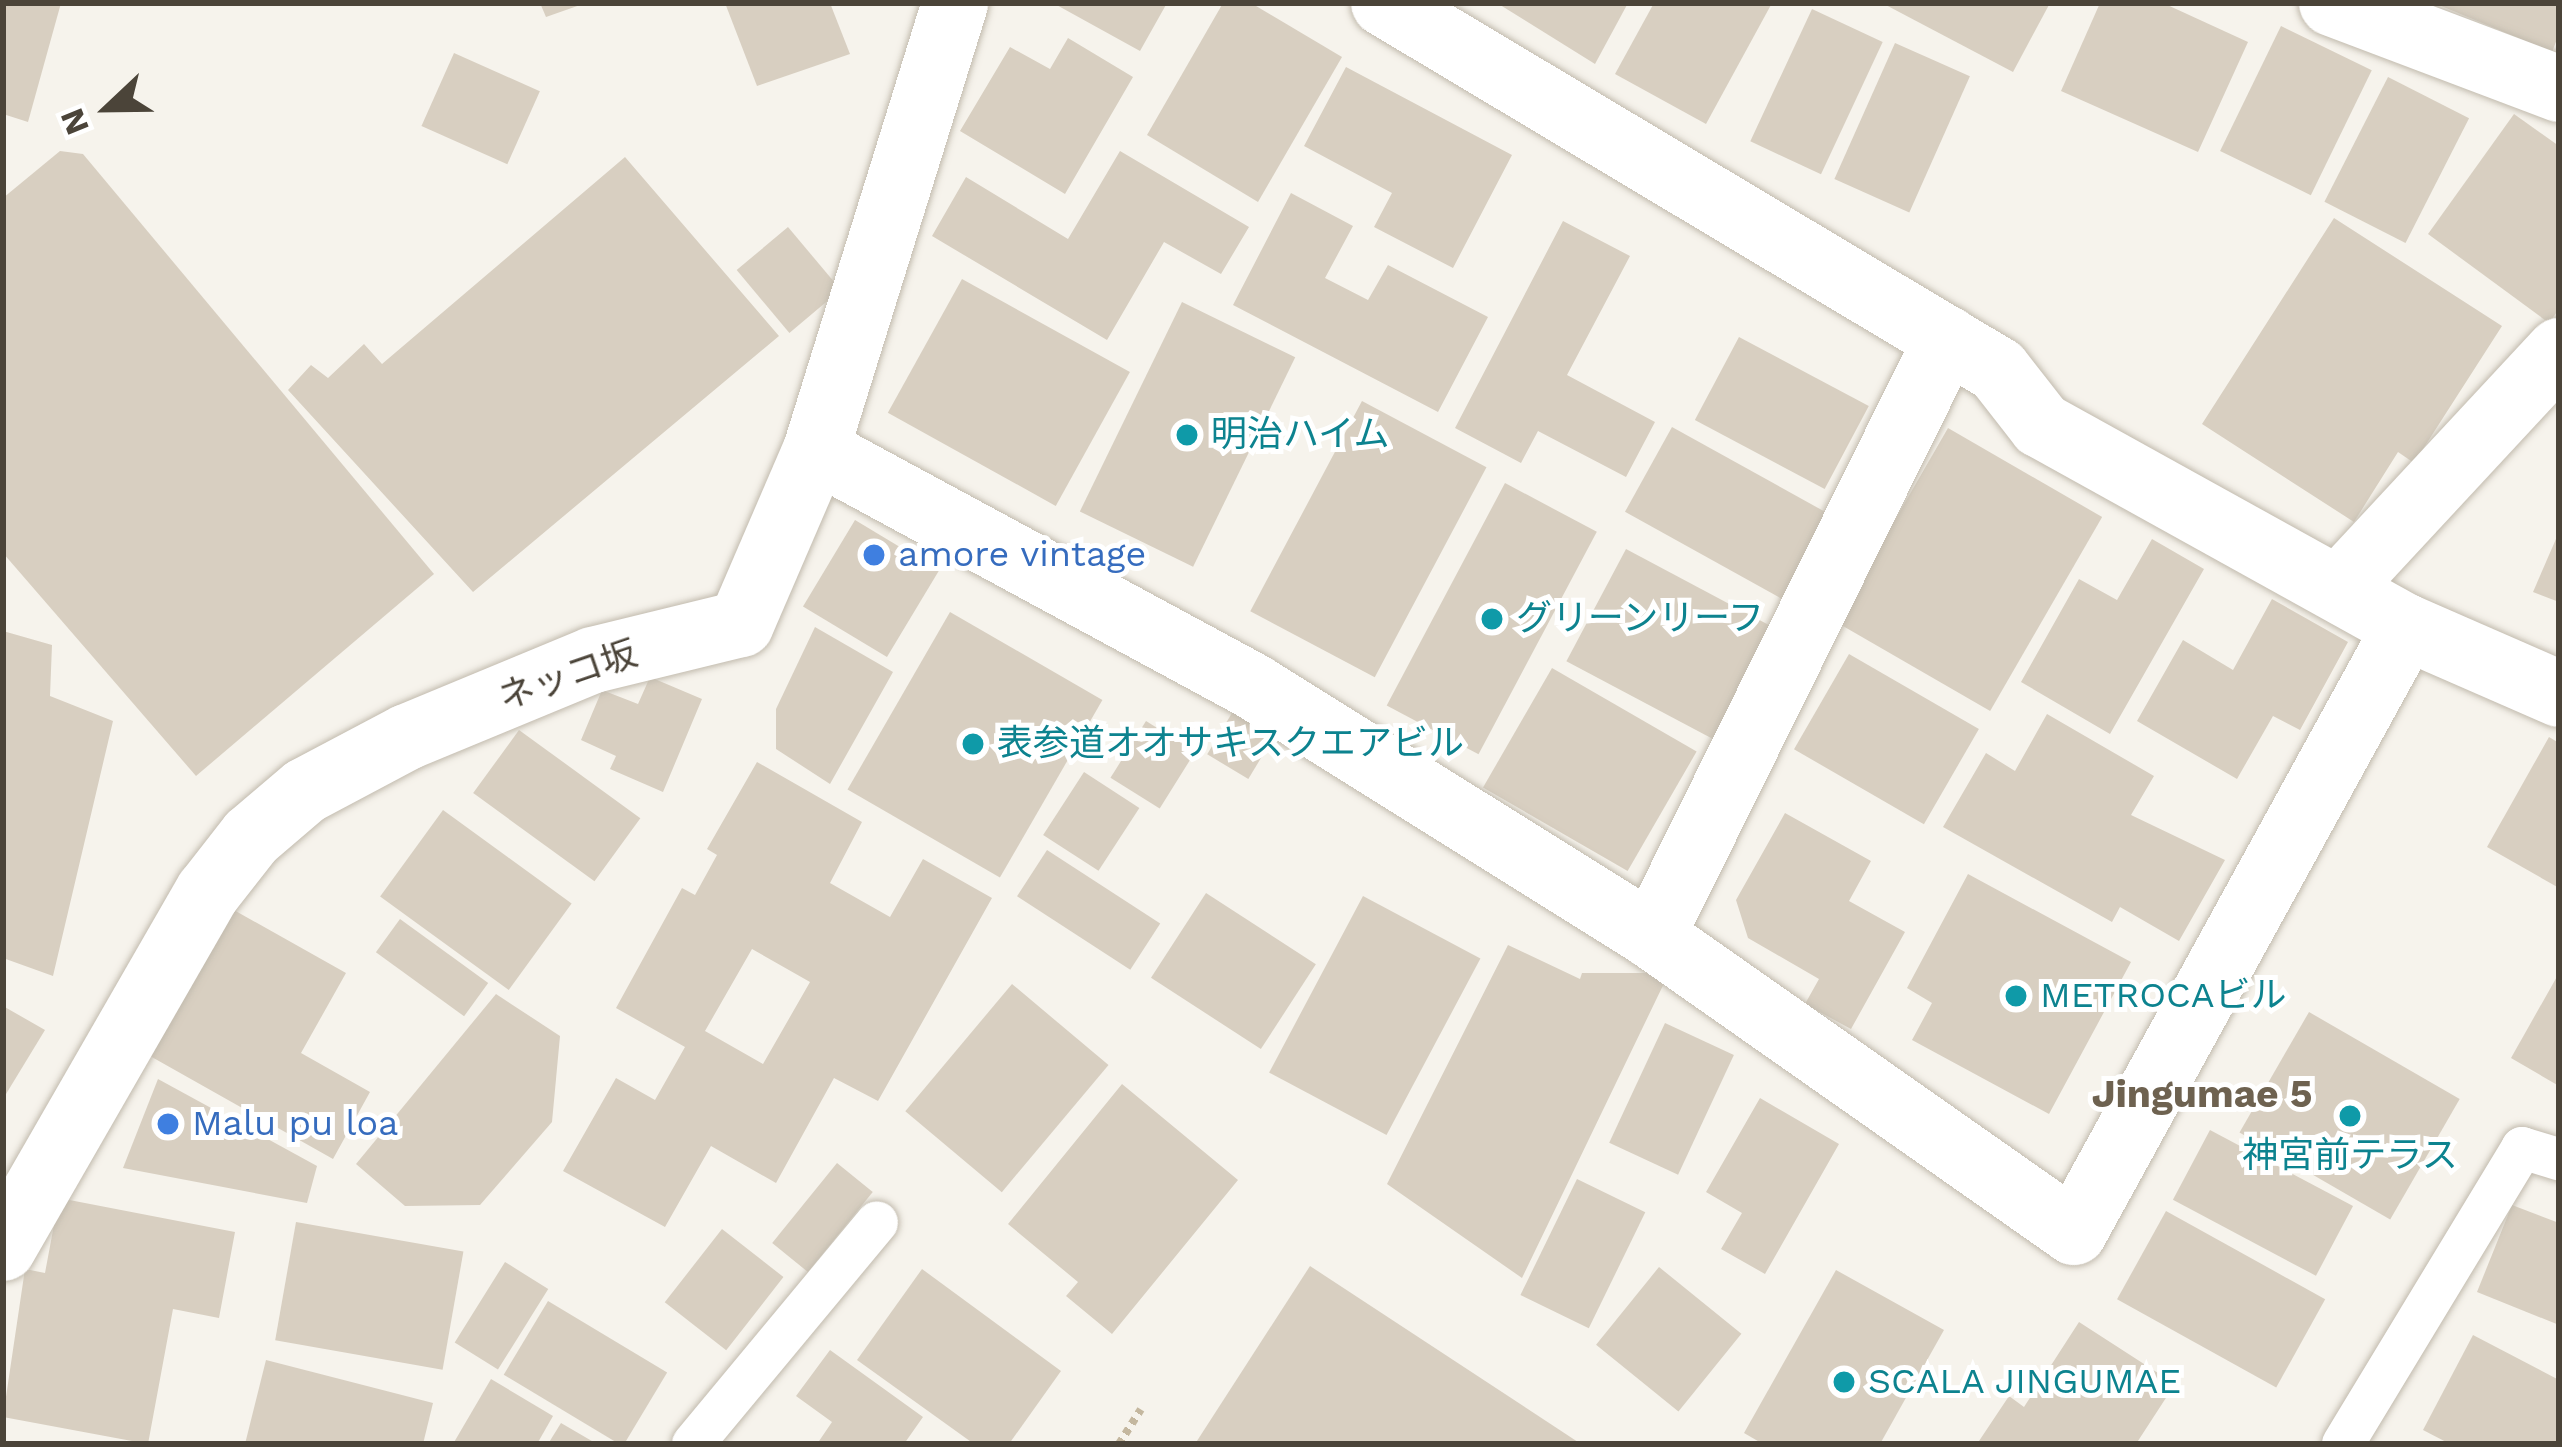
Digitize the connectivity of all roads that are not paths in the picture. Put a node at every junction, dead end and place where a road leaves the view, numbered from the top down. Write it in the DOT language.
graph roads {
  1 [pos="955,3"];
  2 [pos="1384,3"];
  3 [pos="2332,3"];
  4 [pos="2559,88"];
  5 [pos="1947,339"];
  6 [pos="2559,351"];
  7 [pos="816,450"];
  8 [pos="2341,586"];
  9 [pos="2406,626"];
  10 [pos="2559,694"];
  11 [pos="1652,936"];
  12 [pos="2559,1160"];
  13 [pos="877,1222"];
  14 [pos="3,1248"];
  15 [pos="693,1444"];
  16 [pos="2343,1444"];
  1 -- 7 [label="street, ネッコ坂"];
  2 -- 5 [label="street"];
  3 -- 4 [label="street"];
  5 -- 8 [label="street"];
  5 -- 11 [label="street"];
  6 -- 8 [label="street"];
  7 -- 11 [label="street"];
  7 -- 14 [label="street, ネッコ坂"];
  8 -- 9 [label="street"];
  9 -- 10 [label="street"];
  9 -- 11 [label="street"];
  12 -- 16 [label="lane"];
  13 -- 15 [label="lane"];
}
